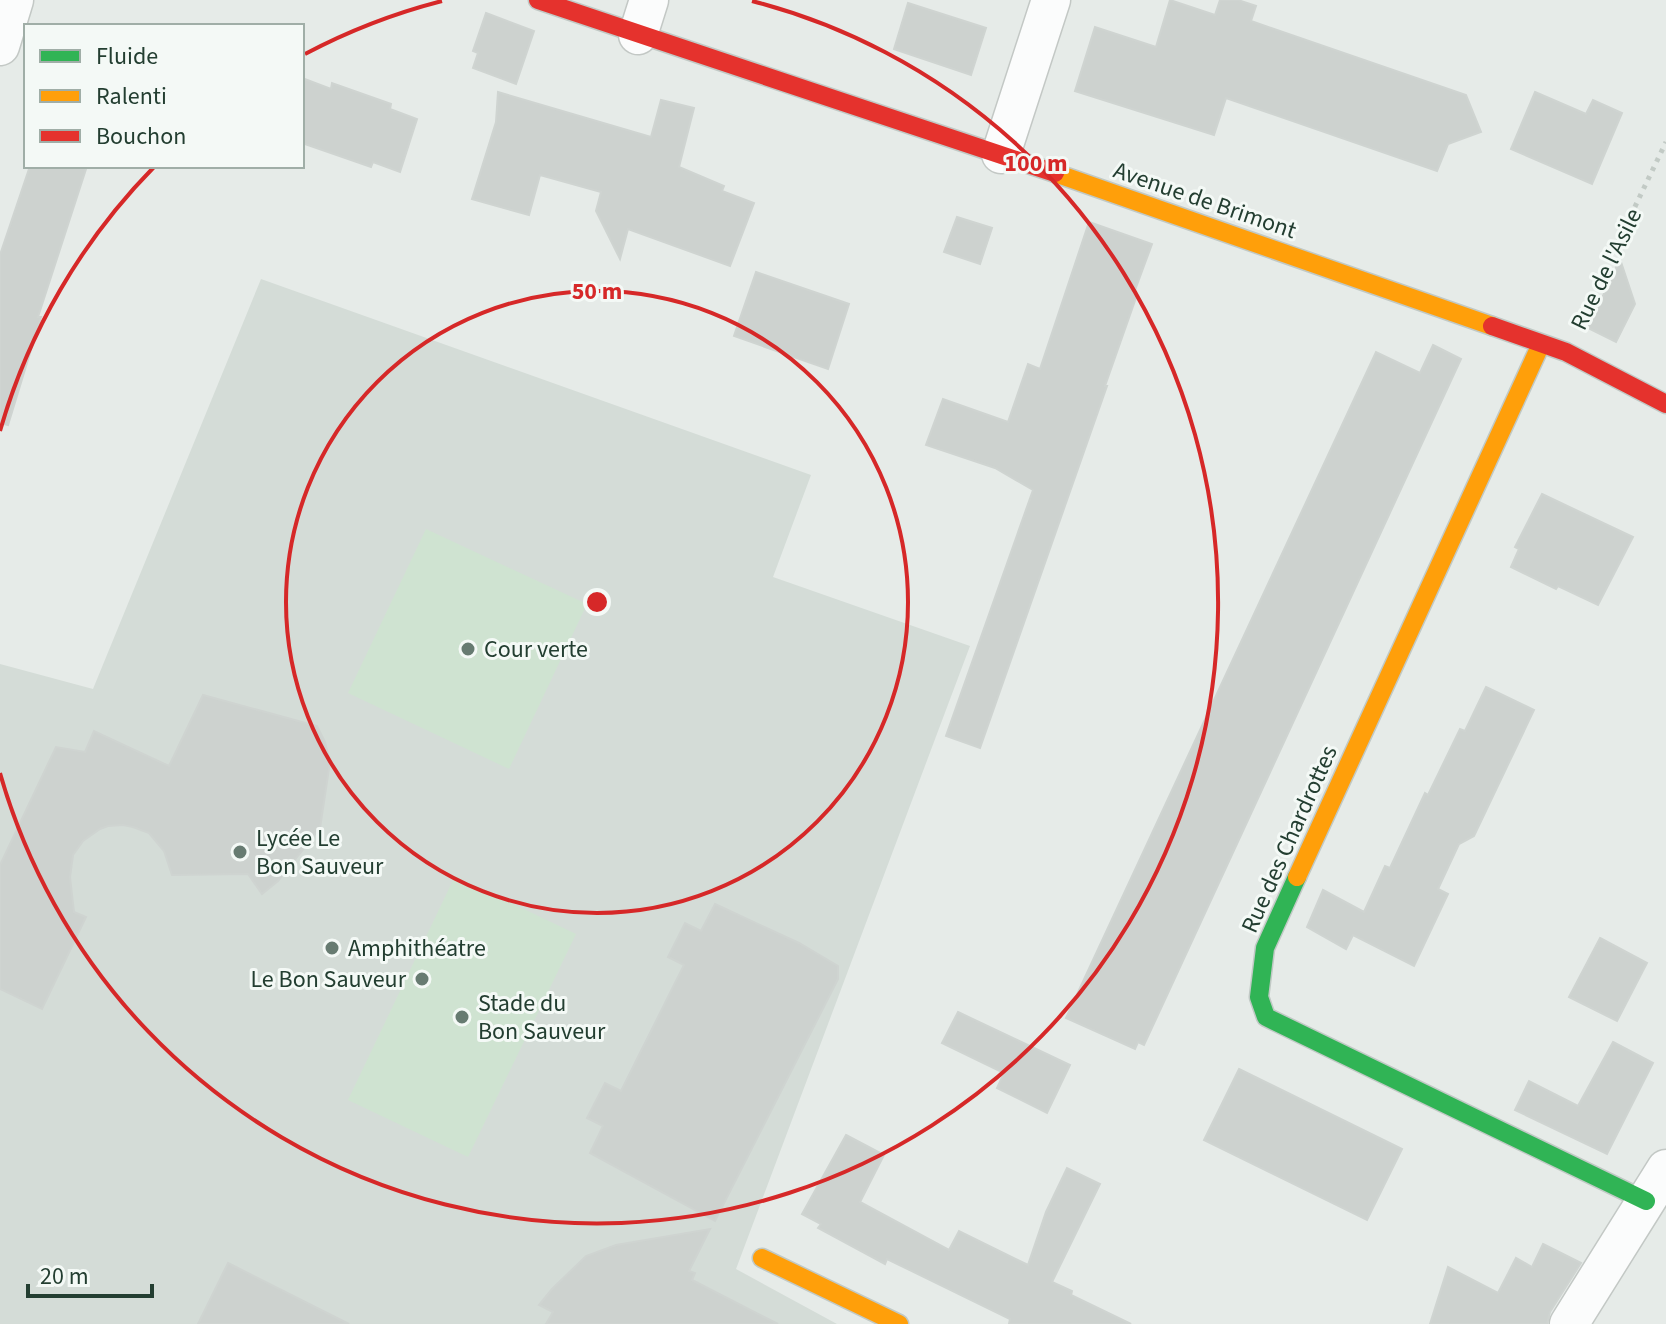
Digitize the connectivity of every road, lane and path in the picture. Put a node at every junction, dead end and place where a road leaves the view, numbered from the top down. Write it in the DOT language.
graph roads {
  1 [pos="14,0"];
  2 [pos="538,0"];
  3 [pos="1051,0"];
  4 [pos="644,17"];
  5 [pos="0,46"];
  6 [pos="1666,142"];
  7 [pos="1001,154"];
  8 [pos="1541,344"];
  9 [pos="1566,352"];
  10 [pos="1666,404"];
  11 [pos="1666,1169"];
  12 [pos="1646,1201"];
  13 [pos="762,1258"];
  14 [pos="899,1324"];
  15 [pos="1569,1324"];
  1 -- 5 [label="street"];
  2 -- 4 [label="street, Avenue de Brimont"];
  3 -- 7 [label="street"];
  4 -- 7 [label="street, Avenue de Brimont"];
  6 -- 9 [label="path, Rue de l'Asile"];
  7 -- 8 [label="street, Avenue de Brimont"];
  8 -- 9 [label="street, Avenue de Brimont"];
  8 -- 12 [label="street, Rue des Chardrottes"];
  9 -- 10 [label="street, Avenue de Brimont"];
  11 -- 12 [label="street"];
  12 -- 15 [label="street"];
  13 -- 14 [label="street"];
}
